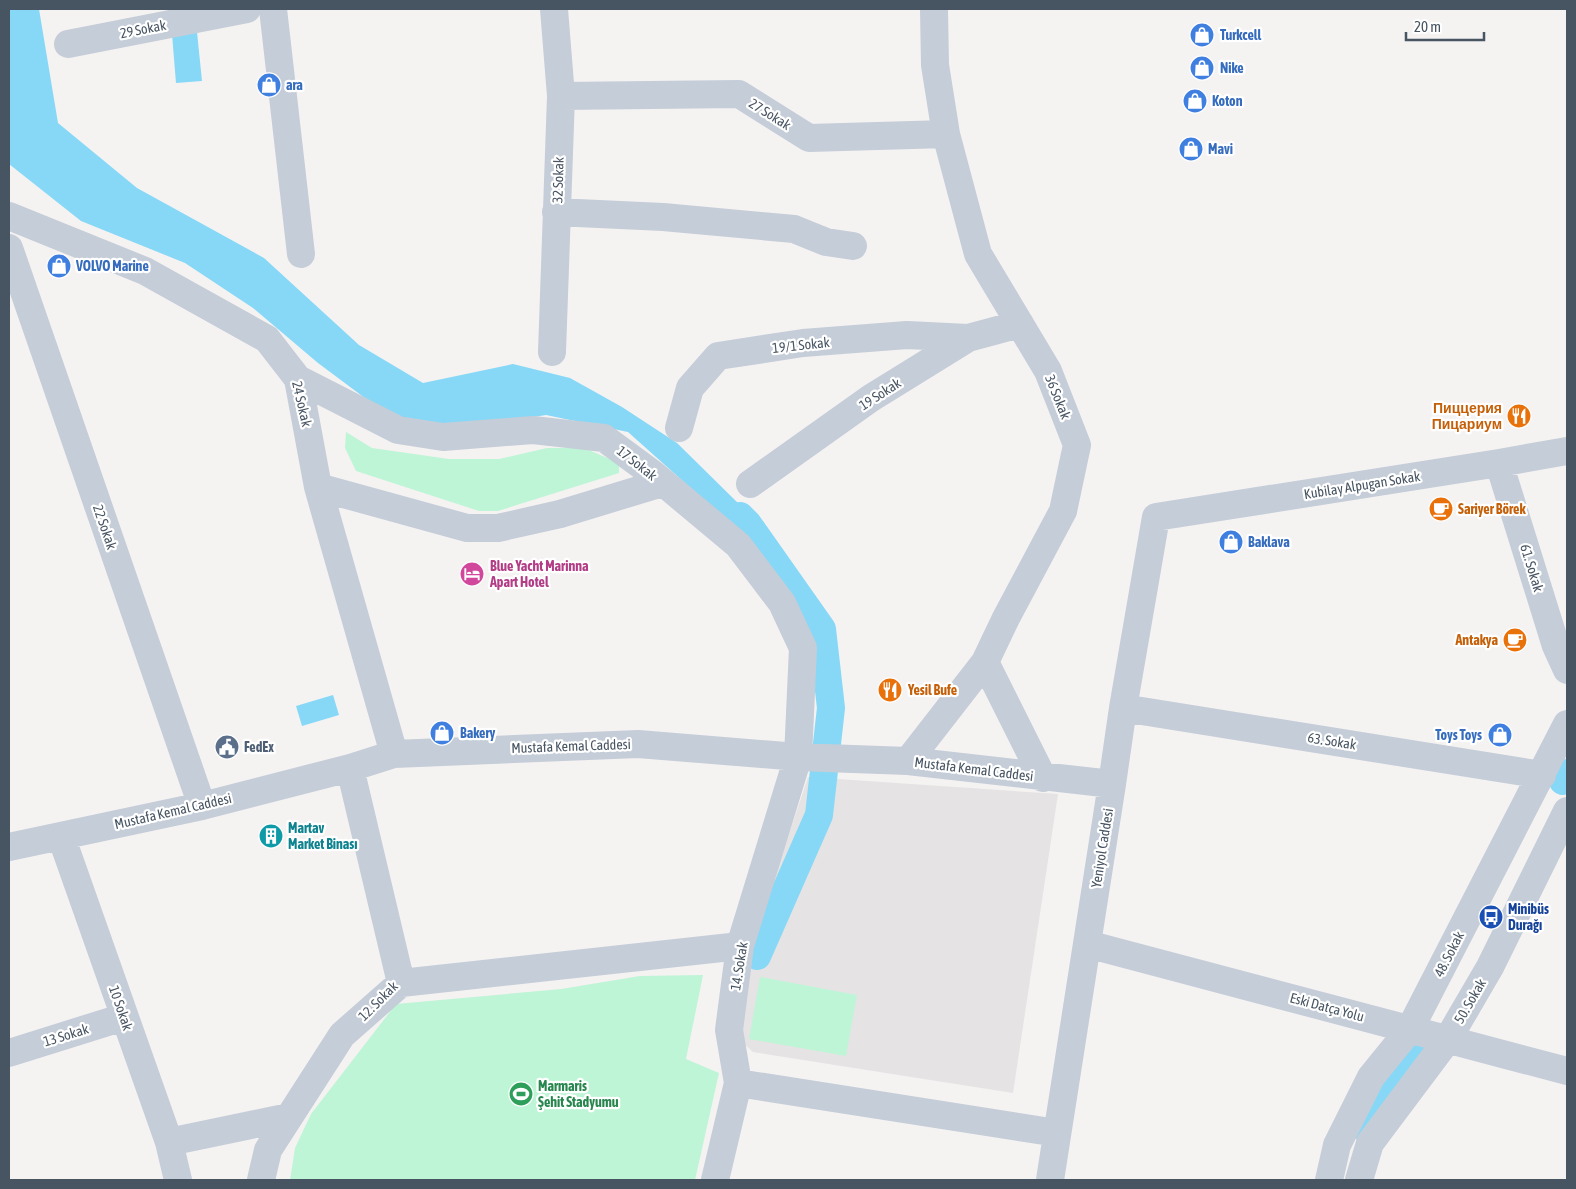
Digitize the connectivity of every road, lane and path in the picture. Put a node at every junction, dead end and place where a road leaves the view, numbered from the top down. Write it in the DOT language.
graph roads {
  1 [pos="247,9"];
  2 [pos="273,9"];
  3 [pos="554,9"];
  4 [pos="934,9"];
  5 [pos="68,44"];
  6 [pos="561,96"];
  7 [pos="946,134"];
  8 [pos="556,212"];
  9 [pos="9,216"];
  10 [pos="853,246"];
  11 [pos="9,248"];
  12 [pos="301,254"];
  13 [pos="1020,324"];
  14 [pos="968,338"];
  15 [pos="552,352"];
  16 [pos="298,378"];
  17 [pos="679,428"];
  18 [pos="1567,451"];
  19 [pos="1499,463"];
  20 [pos="662,483"];
  21 [pos="750,484"];
  22 [pos="318,487"];
  23 [pos="1156,517"];
  24 [pos="985,662"];
  25 [pos="1567,670"];
  26 [pos="1123,708"];
  27 [pos="1567,724"];
  28 [pos="394,754"];
  29 [pos="798,757"];
  30 [pos="908,761"];
  31 [pos="350,768"];
  32 [pos="1542,774"];
  33 [pos="1043,778"];
  34 [pos="1112,784"];
  35 [pos="202,806"];
  36 [pos="1565,821"];
  37 [pos="61,836"];
  38 [pos="9,847"];
  39 [pos="1087,944"];
  40 [pos="740,946"];
  41 [pos="401,983"];
  42 [pos="124,1017"];
  43 [pos="1410,1029"];
  44 [pos="1448,1040"];
  45 [pos="9,1052"];
  46 [pos="1567,1071"];
  47 [pos="738,1083"];
  48 [pos="289,1118"];
  49 [pos="1057,1133"];
  50 [pos="170,1142"];
  51 [pos="178,1180"];
  52 [pos="261,1180"];
  53 [pos="715,1180"];
  54 [pos="1050,1180"];
  55 [pos="1329,1180"];
  56 [pos="1359,1180"];
  1 -- 5 [label="street, 29 Sokak"];
  2 -- 12 [label="street"];
  3 -- 6 [label="street, 32 Sokak"];
  4 -- 7 [label="street, 36 Sokak"];
  6 -- 7 [label="street, 27 Sokak"];
  6 -- 8 [label="street, 32 Sokak"];
  7 -- 13 [label="street, 36 Sokak"];
  8 -- 10 [label="street"];
  8 -- 15 [label="street, 32 Sokak"];
  9 -- 16 [label="street, 24 Sokak"];
  11 -- 35 [label="street, 22 Sokak"];
  13 -- 14 [label="street, 19 Sokak"];
  13 -- 24 [label="street, 36 Sokak"];
  14 -- 17 [label="street, 19/1 Sokak"];
  14 -- 21 [label="street, 19 Sokak"];
  16 -- 20 [label="street, 17 Sokak"];
  16 -- 22 [label="street, 24 Sokak"];
  18 -- 19 [label="street, Kubilay Alpugan Sokak"];
  19 -- 23 [label="street, Kubilay Alpugan Sokak"];
  19 -- 25 [label="street, 61. Sokak"];
  20 -- 22 [label="street"];
  20 -- 29 [label="street, 17 Sokak"];
  22 -- 28 [label="street, 24 Sokak"];
  23 -- 26 [label="street, Yeniyol Caddesi"];
  24 -- 30 [label="street, 36 Sokak"];
  24 -- 33 [label="street"];
  26 -- 32 [label="street, 63. Sokak"];
  26 -- 34 [label="street, Yeniyol Caddesi"];
  27 -- 32 [label="street, 48. Sokak"];
  28 -- 29 [label="street, Mustafa Kemal Caddesi"];
  28 -- 31 [label="street, Mustafa Kemal Caddesi"];
  29 -- 30 [label="street, Mustafa Kemal Caddesi"];
  29 -- 40 [label="street, 14. Sokak"];
  30 -- 33 [label="street, Mustafa Kemal Caddesi"];
  31 -- 35 [label="street, Mustafa Kemal Caddesi"];
  31 -- 41 [label="street, 12. Sokak"];
  32 -- 43 [label="street, 48. Sokak"];
  33 -- 34 [label="street, Mustafa Kemal Caddesi"];
  34 -- 39 [label="street, Yeniyol Caddesi"];
  35 -- 37 [label="street, Mustafa Kemal Caddesi"];
  36 -- 44 [label="street, 50. Sokak"];
  37 -- 38 [label="street, Mustafa Kemal Caddesi"];
  37 -- 42 [label="street, 10 Sokak"];
  39 -- 43 [label="street, Eski Datça Yolu"];
  39 -- 49 [label="street, Yeniyol Caddesi"];
  40 -- 41 [label="street"];
  40 -- 47 [label="street, 14. Sokak"];
  41 -- 48 [label="street, 12. Sokak"];
  42 -- 45 [label="street, 13 Sokak"];
  42 -- 50 [label="street, 10 Sokak"];
  43 -- 44 [label="street, Eski Datça Yolu"];
  43 -- 55 [label="street, 48. Sokak"];
  44 -- 46 [label="street, Eski Datça Yolu"];
  44 -- 56 [label="street, 50. Sokak"];
  47 -- 49 [label="street"];
  47 -- 53 [label="street, 14. Sokak"];
  48 -- 50 [label="street"];
  48 -- 52 [label="street, 12. Sokak"];
  49 -- 54 [label="street, Yeniyol Caddesi"];
  50 -- 51 [label="street, 10 Sokak"];
}
